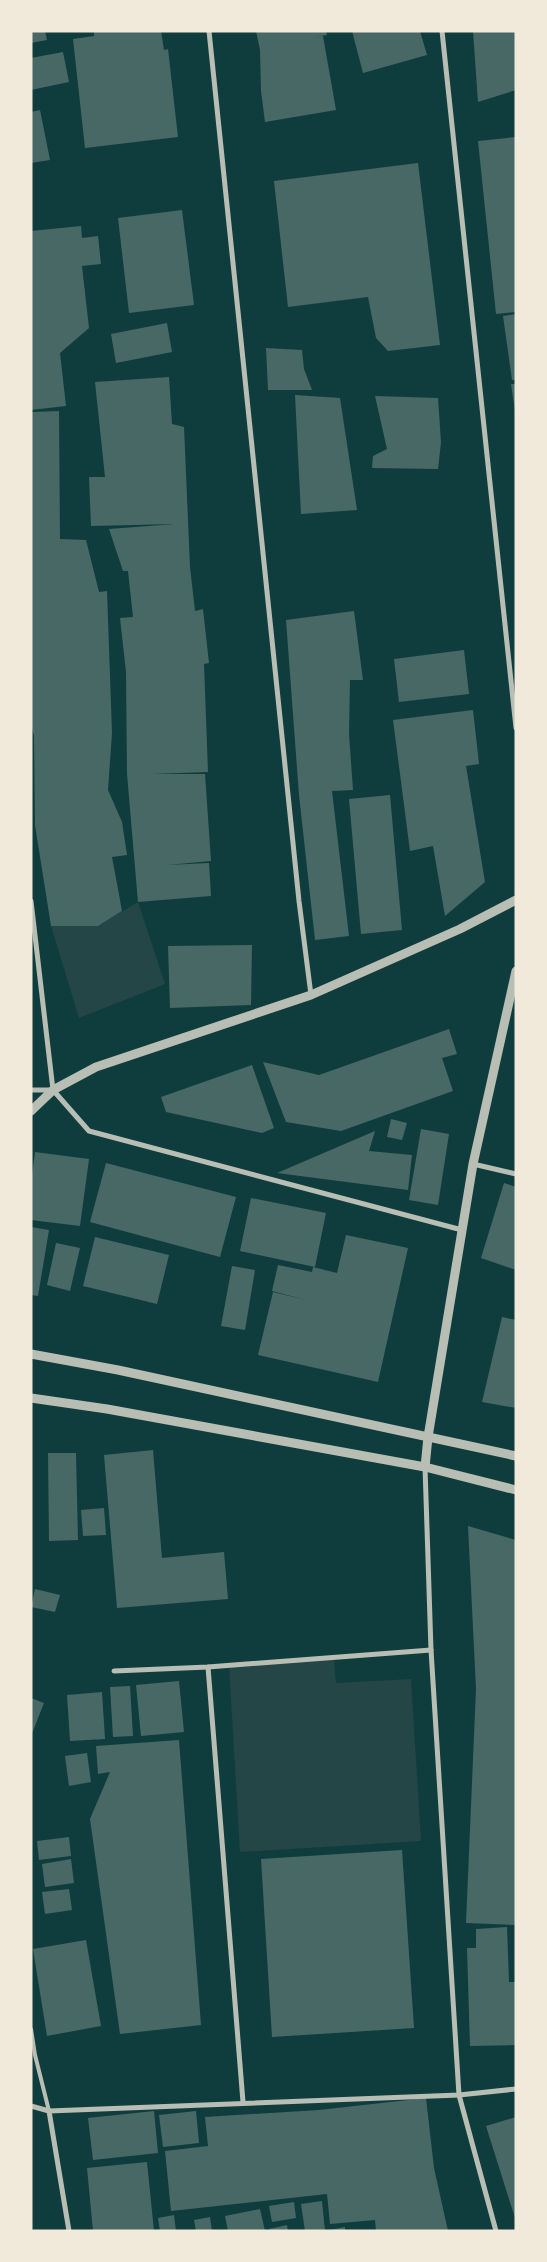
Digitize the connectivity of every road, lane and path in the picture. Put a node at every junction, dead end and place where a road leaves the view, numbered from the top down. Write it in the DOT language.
graph roads {
  1 [pos="210,31"];
  2 [pos="442,31"];
  3 [pos="516,728"];
  4 [pos="516,900"];
  5 [pos="31,901"];
  6 [pos="516,971"];
  7 [pos="311,994"];
  8 [pos="31,1090"];
  9 [pos="53,1090"];
  10 [pos="31,1111"];
  11 [pos="474,1164"];
  12 [pos="516,1174"];
  13 [pos="462,1230"];
  14 [pos="31,1354"];
  15 [pos="31,1398"];
  16 [pos="428,1437"];
  17 [pos="516,1456"];
  18 [pos="425,1466"];
  19 [pos="516,1490"];
  20 [pos="431,1650"];
  21 [pos="208,1667"];
  22 [pos="114,1671"];
  23 [pos="31,2029"];
  24 [pos="516,2089"];
  25 [pos="459,2095"];
  26 [pos="243,2102"];
  27 [pos="31,2106"];
  28 [pos="49,2111"];
  29 [pos="69,2231"];
  30 [pos="496,2231"];
  1 -- 7 [label="street"];
  2 -- 3 [label="street"];
  4 -- 7 [label="street"];
  5 -- 9 [label="street"];
  6 -- 11 [label="street"];
  7 -- 9 [label="street"];
  8 -- 9 [label="street"];
  9 -- 10 [label="street"];
  9 -- 13 [label="street"];
  11 -- 12 [label="street"];
  11 -- 13 [label="street"];
  13 -- 16 [label="street"];
  14 -- 16 [label="street"];
  15 -- 18 [label="street"];
  16 -- 17 [label="street"];
  16 -- 18 [label="street"];
  18 -- 19 [label="street"];
  18 -- 20 [label="street"];
  20 -- 21 [label="street"];
  20 -- 25 [label="street"];
  21 -- 22 [label="street"];
  21 -- 26 [label="street"];
  23 -- 28 [label="lane"];
  24 -- 25 [label="street"];
  25 -- 26 [label="street"];
  25 -- 30 [label="street"];
  26 -- 28 [label="street"];
  27 -- 28 [label="street"];
  28 -- 29 [label="street"];
}
